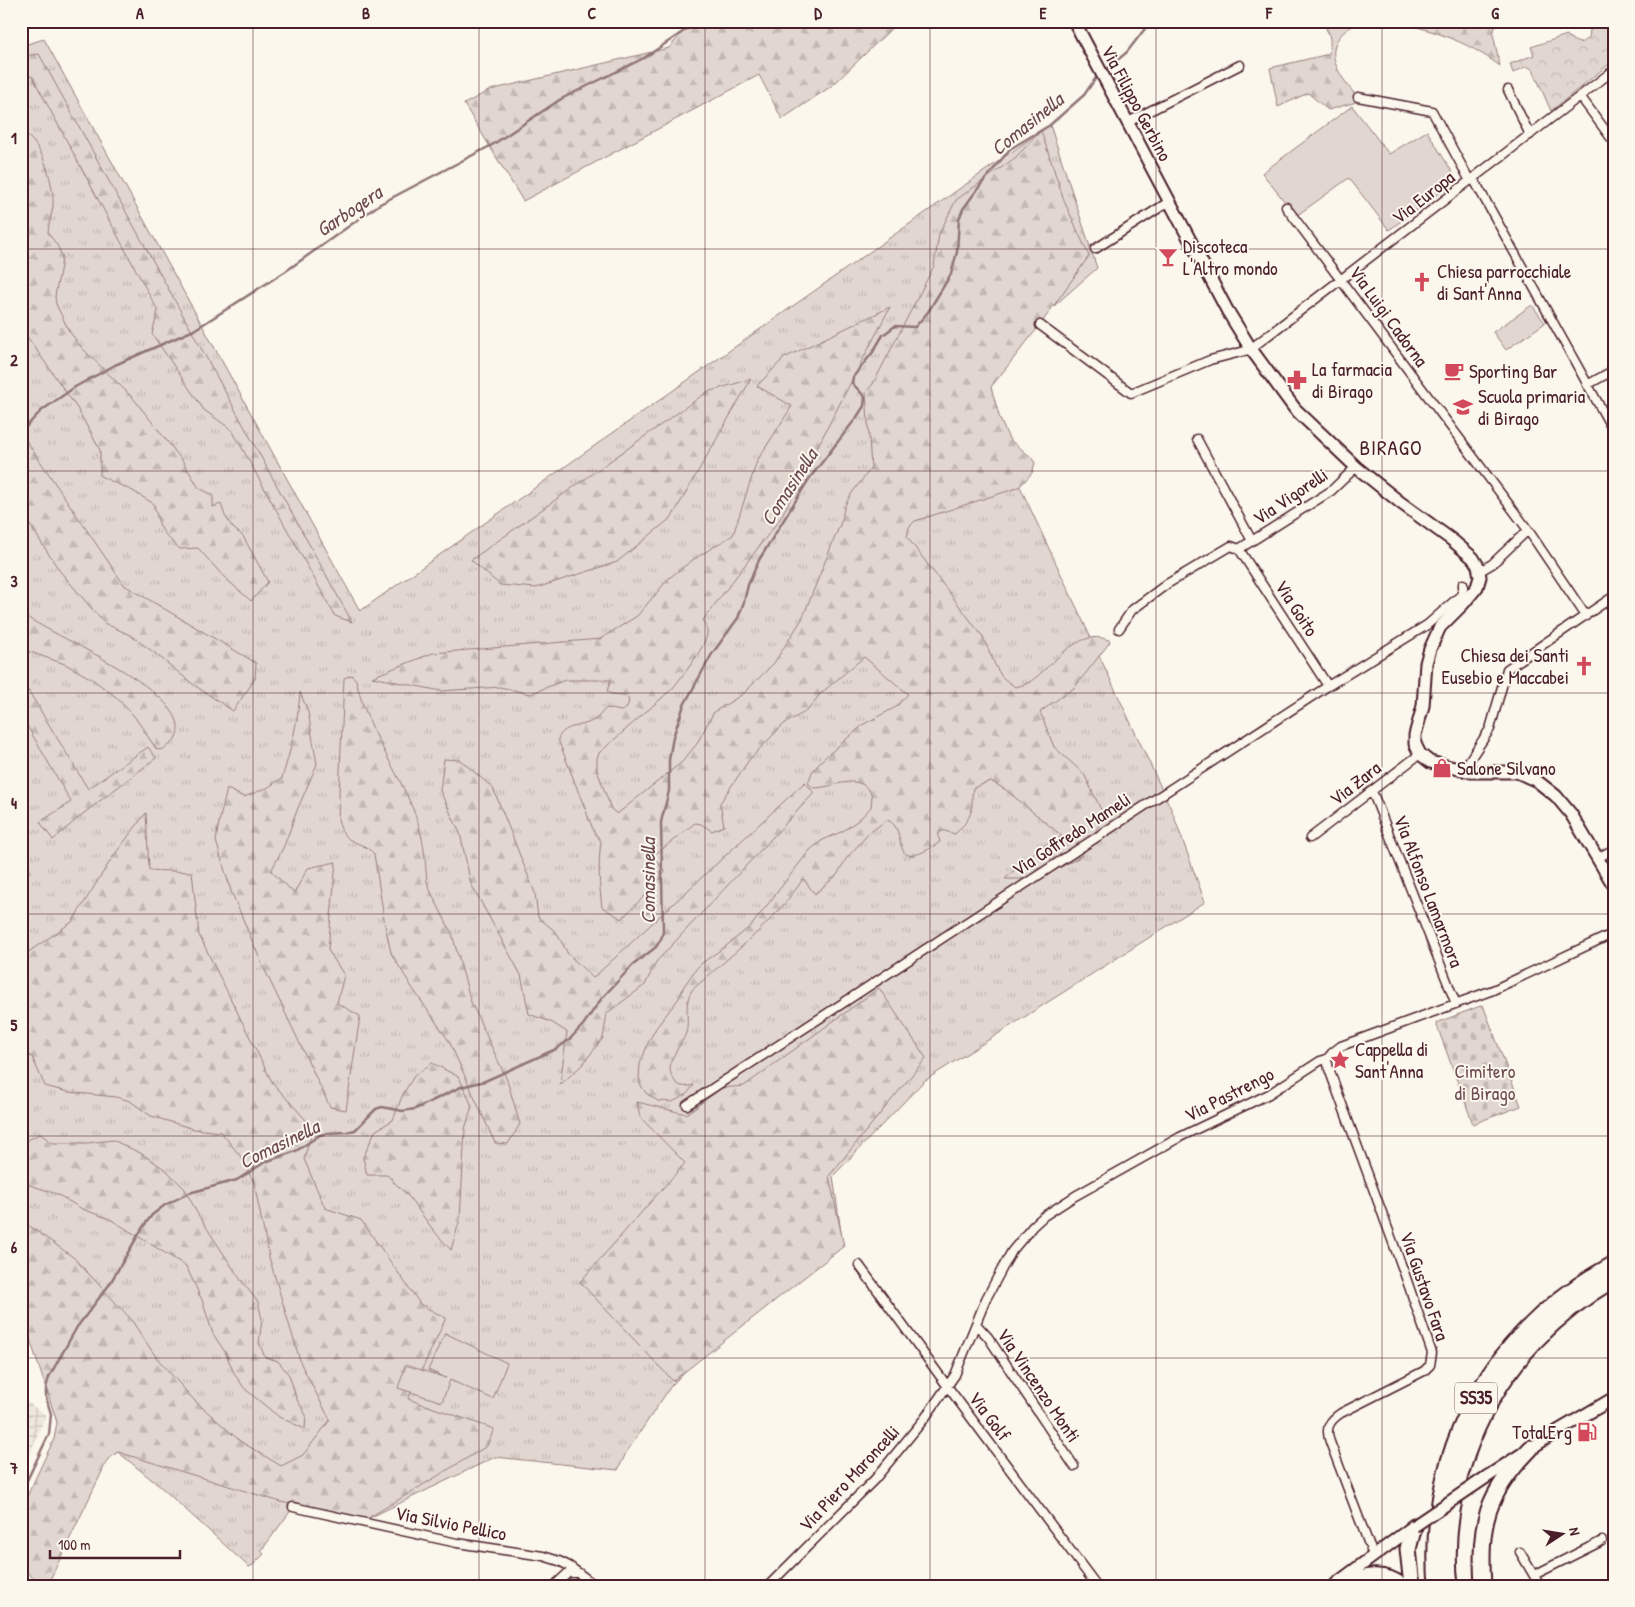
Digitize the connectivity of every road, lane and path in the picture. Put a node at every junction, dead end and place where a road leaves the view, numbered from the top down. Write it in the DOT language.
graph roads {
  1 [pos="1074,21"];
  2 [pos="1240,65"];
  3 [pos="1614,70"];
  4 [pos="1508,90"];
  5 [pos="1580,96"];
  6 [pos="1358,97"];
  7 [pos="1128,122"];
  8 [pos="1530,135"];
  9 [pos="1614,142"];
  10 [pos="1471,180"];
  11 [pos="1170,201"];
  12 [pos="1286,207"];
  13 [pos="1095,248"];
  14 [pos="1342,279"];
  15 [pos="1040,325"];
  16 [pos="1252,349"];
  17 [pos="1614,370"];
  18 [pos="1587,385"];
  19 [pos="1614,432"];
  20 [pos="1196,439"];
  21 [pos="1356,467"];
  22 [pos="1528,530"];
  23 [pos="1252,541"];
  24 [pos="1239,549"];
  25 [pos="1480,571"];
  26 [pos="1463,584"];
  27 [pos="1614,596"];
  28 [pos="1586,616"];
  29 [pos="1119,629"];
  30 [pos="1328,686"];
  31 [pos="1420,754"];
  32 [pos="1463,770"];
  33 [pos="1372,791"];
  34 [pos="1310,838"];
  35 [pos="1614,850"];
  36 [pos="1598,858"];
  37 [pos="1614,886"];
  38 [pos="1614,933"];
  39 [pos="1456,1004"];
  40 [pos="1327,1059"];
  41 [pos="687,1105"];
  42 [pos="1614,1264"];
  43 [pos="859,1265"];
  44 [pos="1614,1279"];
  45 [pos="976,1324"];
  46 [pos="948,1387"];
  47 [pos="1614,1398"];
  48 [pos="1531,1448"];
  49 [pos="1074,1466"];
  50 [pos="292,1507"];
  51 [pos="1414,1526"];
  52 [pos="1602,1541"];
  53 [pos="1520,1552"];
  54 [pos="1372,1555"];
  55 [pos="581,1574"];
  56 [pos="1534,1575"];
  57 [pos="554,1586"];
  58 [pos="596,1586"];
  59 [pos="768,1586"];
  60 [pos="1096,1586"];
  61 [pos="1335,1586"];
  62 [pos="1402,1586"];
  63 [pos="1412,1586"];
  64 [pos="1437,1586"];
  65 [pos="1450,1586"];
  66 [pos="1483,1586"];
  67 [pos="1540,1586"];
  1 -- 7 [label="street, Via Filippo Gerbino"];
  2 -- 7 [label="street"];
  3 -- 5 [label="street, Via Europa"];
  4 -- 8 [label="street"];
  5 -- 8 [label="street, Via Europa"];
  5 -- 9 [label="street"];
  6 -- 10 [label="street"];
  7 -- 11 [label="street, Via Filippo Gerbino"];
  8 -- 10 [label="street, Via Europa"];
  10 -- 14 [label="street, Via Europa"];
  10 -- 18 [label="street"];
  11 -- 13 [label="street"];
  11 -- 16 [label="street, Via Filippo Gerbino"];
  12 -- 14 [label="street, Via Luigi Cadorna"];
  14 -- 16 [label="street, Via Europa"];
  14 -- 22 [label="street, Via Luigi Cadorna"];
  15 -- 16 [label="street"];
  16 -- 21 [label="street, Via Filippo Gerbino"];
  17 -- 18 [label="street"];
  18 -- 19 [label="street"];
  20 -- 23 [label="street"];
  21 -- 23 [label="street, Via Vigorelli"];
  21 -- 25 [label="street, Via Filippo Gerbino"];
  22 -- 25 [label="street"];
  22 -- 28 [label="street, Via Luigi Cadorna"];
  23 -- 24 [label="street, Via Vigorelli"];
  24 -- 29 [label="street, Via Vigorelli"];
  24 -- 30 [label="street, Via Goito"];
  25 -- 31 [label="street"];
  26 -- 30 [label="street, Via Goffredo Mameli"];
  27 -- 28 [label="street"];
  28 -- 32 [label="street"];
  30 -- 41 [label="street, Via Goffredo Mameli"];
  31 -- 32 [label="street"];
  31 -- 33 [label="street, Via Zara"];
  32 -- 36 [label="street"];
  33 -- 34 [label="street, Via Zara"];
  33 -- 39 [label="street, Via Alfonso Lamarmora"];
  35 -- 36 [label="street"];
  36 -- 37 [label="street"];
  38 -- 39 [label="street, Via Pastrengo"];
  39 -- 40 [label="street, Via Pastrengo"];
  40 -- 45 [label="street, Via Pastrengo"];
  40 -- 54 [label="street, Via Gustavo Fara"];
  42 -- 64 [label="highway, SS35"];
  43 -- 46 [label="street, Via Golf"];
  44 -- 65 [label="highway, SS35"];
  45 -- 46 [label="street, Via Pastrengo"];
  45 -- 49 [label="street, Via Vincenzo Monti"];
  46 -- 59 [label="street, Via Piero Maroncelli"];
  46 -- 60 [label="street, Via Golf"];
  47 -- 48 [label="street"];
  48 -- 51 [label="street, bridge"];
  48 -- 66 [label="highway"];
  50 -- 55 [label="street, Via Silvio Pellico"];
  51 -- 54 [label="street"];
  51 -- 63 [label="highway"];
  52 -- 56 [label="street"];
  53 -- 56 [label="street"];
  54 -- 61 [label="street"];
  55 -- 57 [label="street"];
  55 -- 58 [label="street, Via Silvio Pellico"];
  56 -- 67 [label="street"];
  61 -- 62 [label="highway"];
}
